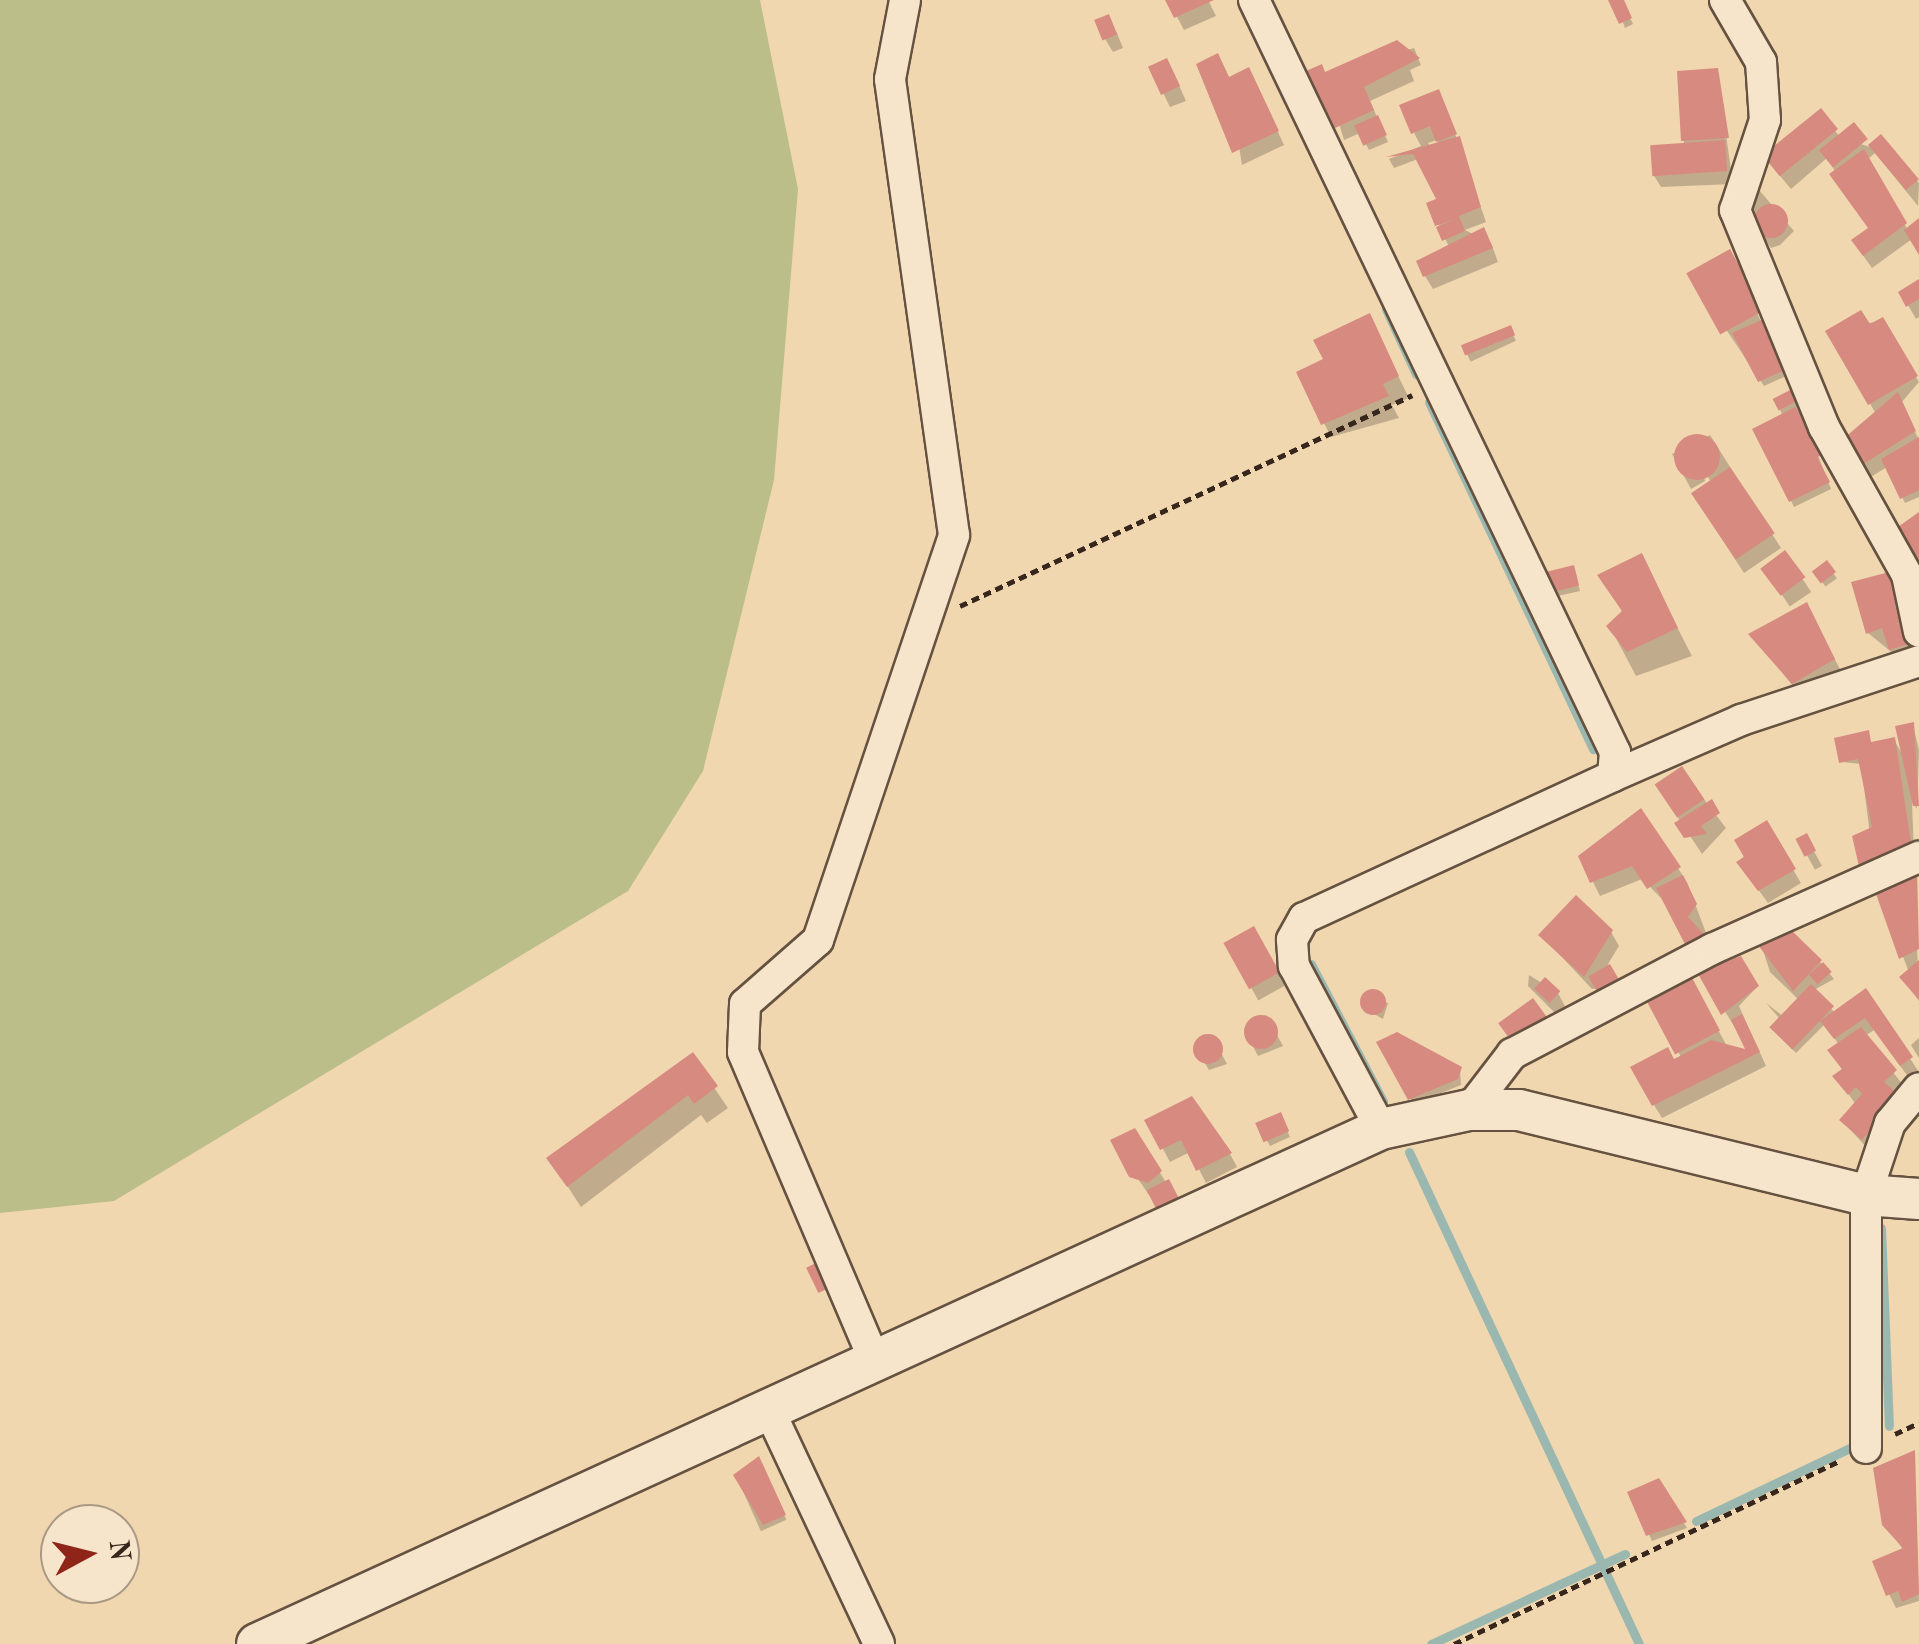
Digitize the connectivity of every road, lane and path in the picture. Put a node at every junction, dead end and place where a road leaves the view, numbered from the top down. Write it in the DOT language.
graph roads {
  1 [pos="905,0"];
  2 [pos="1254,0"];
  3 [pos="1725,0"];
  4 [pos="1436,384"];
  5 [pos="930,620"];
  6 [pos="1919,629"];
  7 [pos="1919,662"];
  8 [pos="1612,776"];
  9 [pos="1919,858"];
  10 [pos="1919,1088"];
  11 [pos="1469,1110"];
  12 [pos="1380,1129"];
  13 [pos="1866,1195"];
  14 [pos="1919,1198"];
  15 [pos="876,1364"];
  16 [pos="770,1412"];
  17 [pos="1919,1423"];
  18 [pos="1866,1448"];
  19 [pos="257,1644"];
  20 [pos="879,1644"];
  21 [pos="1454,1644"];
  1 -- 5 [label="street"];
  2 -- 4 [label="street"];
  3 -- 6 [label="street"];
  4 -- 5 [label="path"];
  4 -- 8 [label="street"];
  5 -- 15 [label="street"];
  7 -- 8 [label="street"];
  8 -- 12 [label="street"];
  9 -- 11 [label="street"];
  10 -- 13 [label="street"];
  11 -- 12 [label="street"];
  11 -- 13 [label="street"];
  12 -- 15 [label="street"];
  13 -- 14 [label="street"];
  13 -- 18 [label="street"];
  15 -- 16 [label="street"];
  16 -- 19 [label="street"];
  16 -- 20 [label="street"];
  17 -- 18 [label="path"];
  18 -- 21 [label="path"];
}
